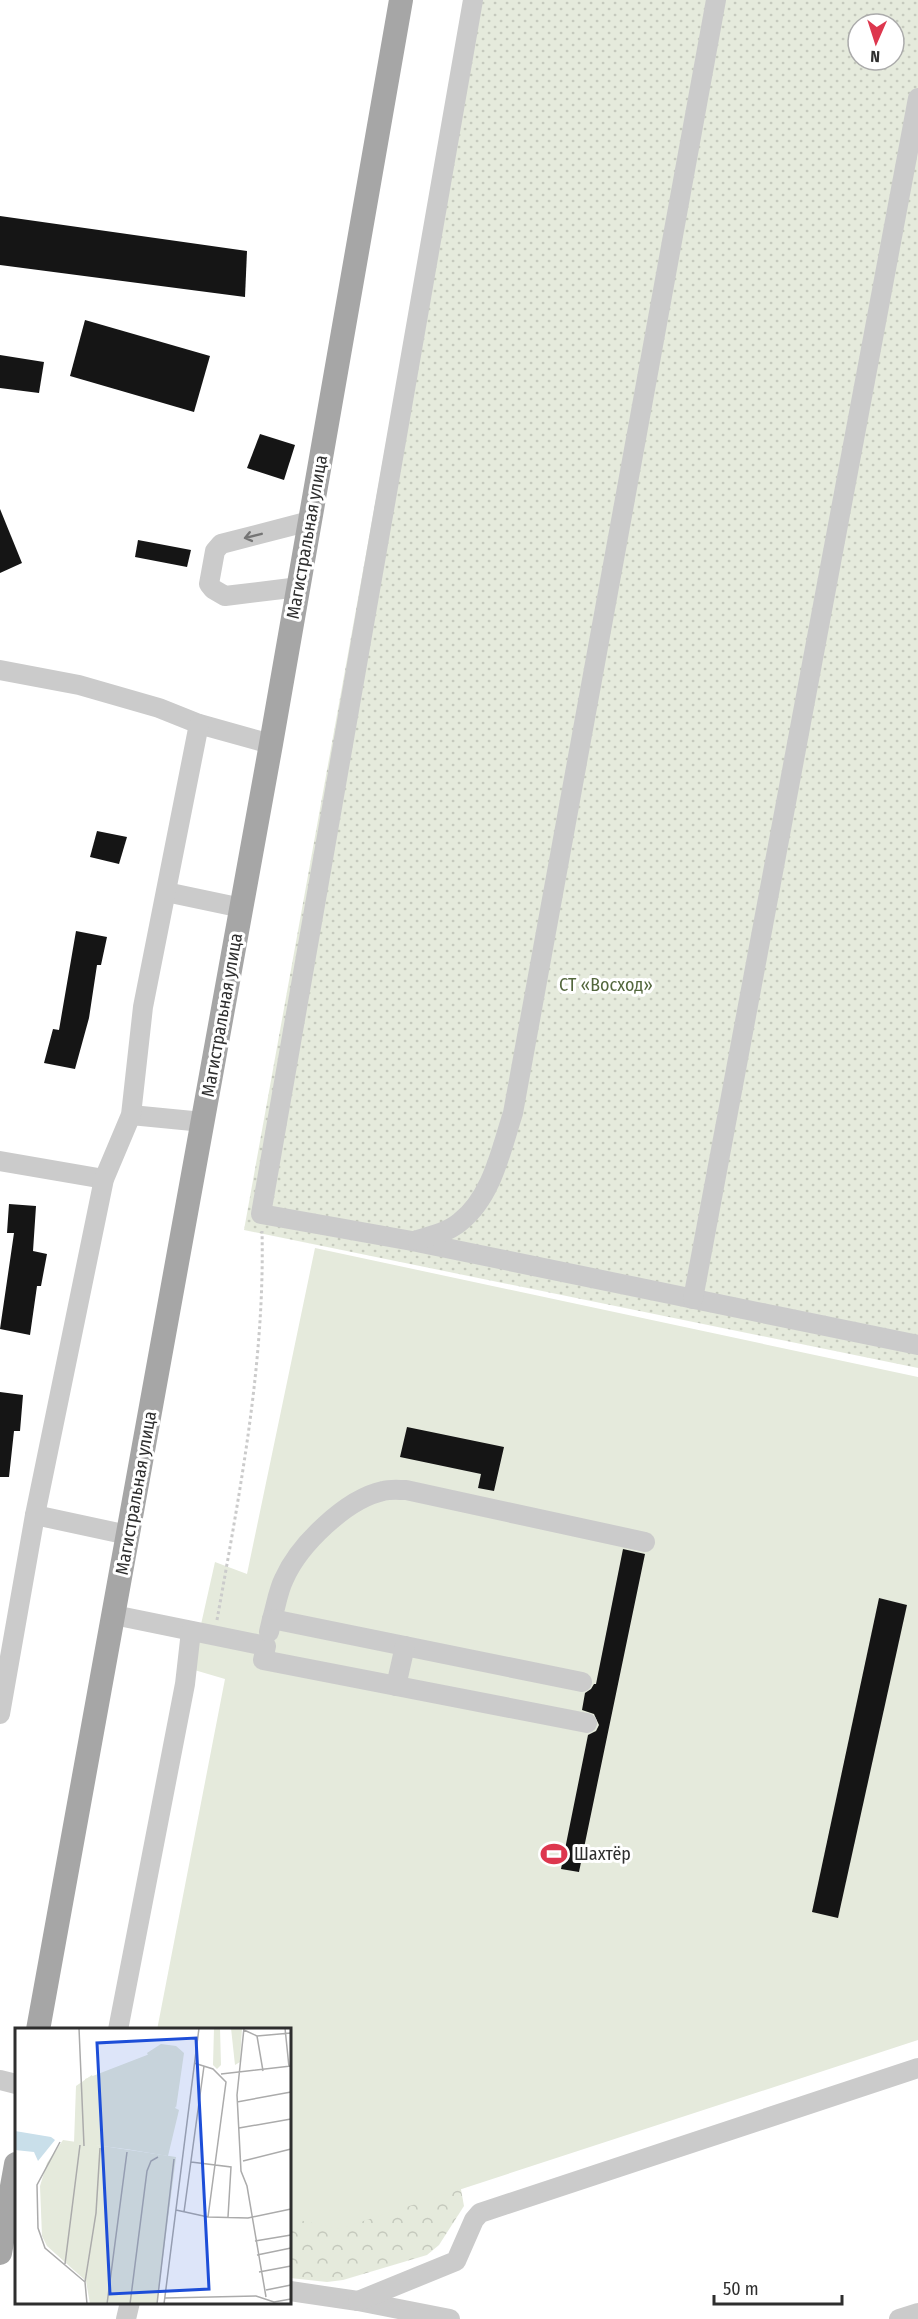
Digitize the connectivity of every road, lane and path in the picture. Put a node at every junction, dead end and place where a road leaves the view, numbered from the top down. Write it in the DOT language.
graph roads {
  1 [pos="401,0"];
  2 [pos="473,0"];
  3 [pos="716,0"];
  4 [pos="918,98"];
  5 [pos="310,521"];
  6 [pos="299,587"];
  7 [pos="0,670"];
  8 [pos="199,724"];
  9 [pos="271,744"];
  10 [pos="166,892"];
  11 [pos="242,908"];
  12 [pos="131,1115"];
  13 [pos="203,1122"];
  14 [pos="0,1161"];
  15 [pos="104,1179"];
  16 [pos="261,1214"];
  17 [pos="412,1241"];
  18 [pos="693,1299"];
  19 [pos="918,1345"];
  20 [pos="35,1515"];
  21 [pos="129,1535"];
  22 [pos="645,1542"];
  23 [pos="114,1615"];
  24 [pos="272,1619"];
  25 [pos="191,1631"];
  26 [pos="214,1635"];
  27 [pos="266,1646"];
  28 [pos="405,1646"];
  29 [pos="582,1682"];
  30 [pos="396,1686"];
  31 [pos="0,1714"];
  32 [pos="587,1723"];
  33 [pos="39,2028"];
  34 [pos="118,2028"];
  35 [pos="918,2068"];
  36 [pos="0,2080"];
  37 [pos="15,2084"];
  38 [pos="15,2178"];
  39 [pos="0,2253"];
  40 [pos="291,2291"];
  41 [pos="358,2301"];
  42 [pos="130,2304"];
  43 [pos="918,2313"];
  44 [pos="126,2319"];
  45 [pos="450,2319"];
  46 [pos="899,2319"];
  1 -- 5 [label="main road, Магистральная улица"];
  2 -- 16 [label="street"];
  3 -- 17 [label="street"];
  4 -- 18 [label="street"];
  5 -- 6 [label="main road, Магистральная улица"];
  5 -- 6 [label="street, one-way"];
  6 -- 9 [label="main road, Магистральная улица"];
  7 -- 8 [label="street"];
  8 -- 9 [label="street"];
  8 -- 10 [label="street"];
  9 -- 11 [label="main road, Магистральная улица"];
  10 -- 11 [label="street"];
  10 -- 12 [label="street"];
  11 -- 13 [label="main road, Магистральная улица"];
  12 -- 13 [label="street"];
  12 -- 15 [label="street"];
  13 -- 21 [label="main road, Магистральная улица"];
  14 -- 15 [label="street"];
  15 -- 20 [label="street"];
  16 -- 17 [label="street"];
  16 -- 26 [label="path"];
  17 -- 18 [label="street"];
  18 -- 19 [label="street"];
  20 -- 21 [label="street"];
  20 -- 31 [label="street"];
  21 -- 23 [label="main road, Магистральная улица"];
  22 -- 24 [label="street"];
  23 -- 25 [label="street"];
  23 -- 33 [label="main road, Магистральная улица"];
  24 -- 27 [label="street"];
  24 -- 28 [label="street"];
  25 -- 26 [label="street"];
  25 -- 34 [label="street"];
  26 -- 27 [label="street"];
  27 -- 30 [label="street"];
  28 -- 29 [label="street"];
  28 -- 30 [label="street"];
  30 -- 32 [label="street"];
  35 -- 41 [label="street"];
  36 -- 37 [label="street"];
  38 -- 39 [label="main road"];
  40 -- 41 [label="street"];
  41 -- 45 [label="street"];
  42 -- 44 [label="street"];
  43 -- 46 [label="street"];
}
